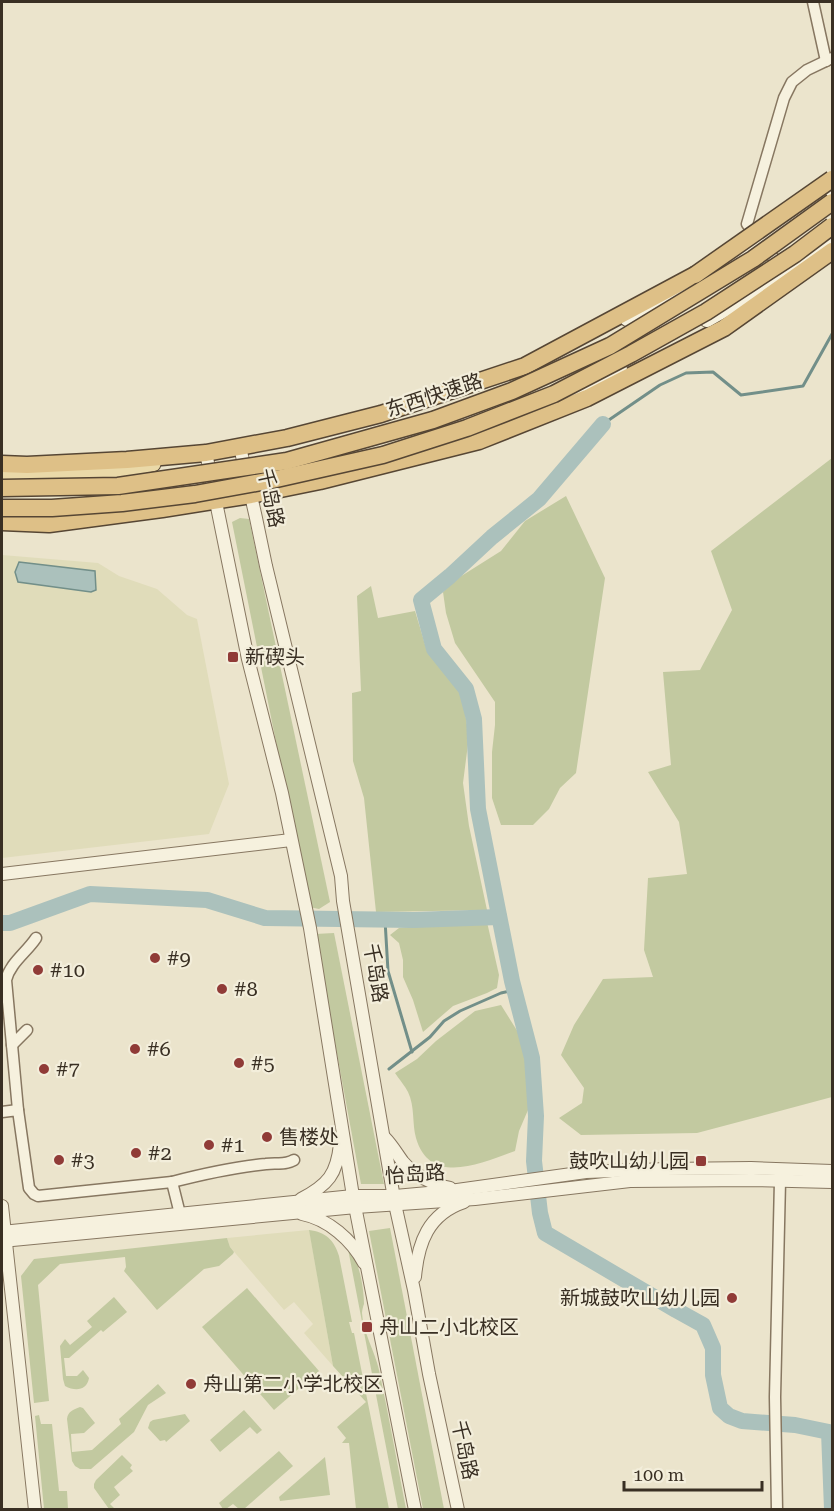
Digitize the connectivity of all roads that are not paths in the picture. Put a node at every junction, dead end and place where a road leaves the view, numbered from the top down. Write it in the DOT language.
graph roads {
  1 [pos="813,2"];
  2 [pos="829,59"];
  3 [pos="832,179"];
  4 [pos="832,188"];
  5 [pos="832,202"];
  6 [pos="832,226"];
  7 [pos="832,238"];
  8 [pos="761,242"];
  9 [pos="832,251"];
  10 [pos="786,274"];
  11 [pos="525,366"];
  12 [pos="240,447"];
  13 [pos="206,453"];
  14 [pos="2,464"];
  15 [pos="2,479"];
  16 [pos="2,488"];
  17 [pos="251,495"];
  18 [pos="216,501"];
  19 [pos="2,508"];
  20 [pos="2,513"];
  21 [pos="2,522"];
  22 [pos="291,840"];
  23 [pos="2,874"];
  24 [pos="36,938"];
  25 [pos="27,1030"];
  26 [pos="12,1045"];
  27 [pos="18,1110"];
  28 [pos="2,1112"];
  29 [pos="342,1128"];
  30 [pos="385,1137"];
  31 [pos="294,1160"];
  32 [pos="832,1171"];
  33 [pos="780,1181"];
  34 [pos="172,1182"];
  35 [pos="832,1182"];
  36 [pos="512,1189"];
  37 [pos="457,1190"];
  38 [pos="475,1199"];
  39 [pos="395,1200"];
  40 [pos="355,1201"];
  41 [pos="2,1206"];
  42 [pos="295,1207"];
  43 [pos="180,1214"];
  44 [pos="3,1237"];
  45 [pos="368,1270"];
  46 [pos="414,1290"];
  47 [pos="35,1509"];
  48 [pos="415,1509"];
  49 [pos="458,1509"];
  50 [pos="777,1509"];
  1 -- 2 [label="street"];
  2 -- 8 [label="street"];
  3 -- 11 [label="highway, bridge"];
  4 -- 8 [label="main road"];
  5 -- 16 [label="highway, 东西快速路, bridge"];
  6 -- 19 [label="highway, 东西快速路, bridge"];
  7 -- 10 [label="main road"];
  8 -- 10 [label="street"];
  8 -- 11 [label="main road"];
  9 -- 17 [label="highway"];
  10 -- 17 [label="main road"];
  11 -- 12 [label="highway"];
  12 -- 13 [label="highway"];
  12 -- 17 [label="street, 千岛路"];
  13 -- 14 [label="highway"];
  13 -- 15 [label="main road"];
  13 -- 18 [label="street"];
  17 -- 18 [label="highway"];
  17 -- 30 [label="street, 千岛路"];
  18 -- 20 [label="main road"];
  18 -- 21 [label="highway"];
  18 -- 22 [label="street"];
  22 -- 23 [label="street"];
  22 -- 29 [label="street"];
  24 -- 26 [label="street"];
  25 -- 26 [label="street"];
  26 -- 27 [label="street"];
  27 -- 28 [label="street"];
  27 -- 34 [label="street"];
  29 -- 40 [label="street"];
  29 -- 42 [label="street"];
  30 -- 37 [label="street"];
  30 -- 39 [label="street, 千岛路"];
  31 -- 34 [label="street"];
  32 -- 36 [label="street, 怡岛路"];
  33 -- 35 [label="street"];
  33 -- 36 [label="street"];
  33 -- 50 [label="street"];
  34 -- 43 [label="street"];
  36 -- 37 [label="street, 怡岛路"];
  36 -- 38 [label="street"];
  37 -- 39 [label="street, 怡岛路"];
  38 -- 39 [label="street"];
  38 -- 46 [label="street"];
  39 -- 40 [label="street"];
  39 -- 46 [label="street, 千岛路"];
  40 -- 42 [label="street"];
  40 -- 45 [label="street"];
  41 -- 44 [label="street"];
  42 -- 43 [label="street"];
  42 -- 44 [label="street"];
  42 -- 45 [label="street"];
  43 -- 44 [label="street"];
  44 -- 47 [label="street"];
  45 -- 48 [label="street"];
  46 -- 49 [label="street, 千岛路"];
}
